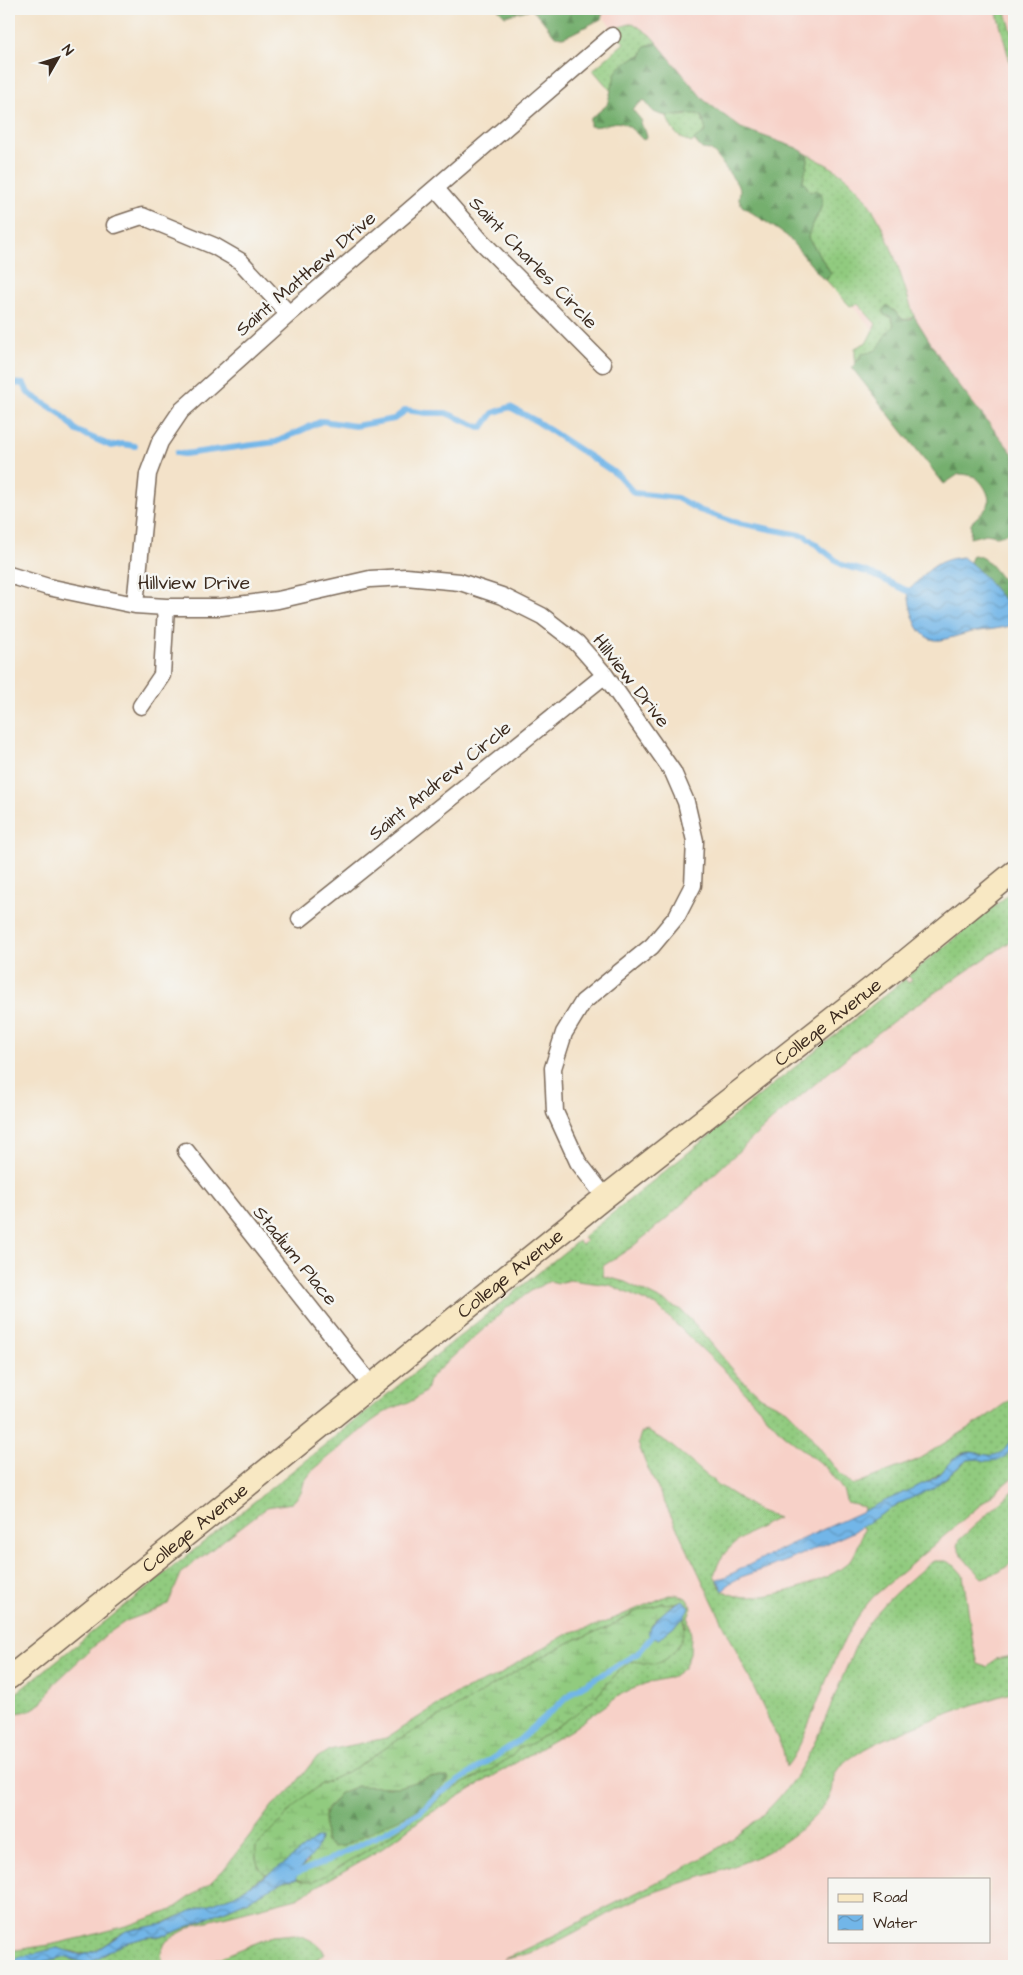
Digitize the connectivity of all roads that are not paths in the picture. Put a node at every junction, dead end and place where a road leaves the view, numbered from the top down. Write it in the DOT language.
graph roads {
  1 [pos="612,36"];
  2 [pos="436,188"];
  3 [pos="114,225"];
  4 [pos="289,314"];
  5 [pos="603,364"];
  6 [pos="9,575"];
  7 [pos="135,605"];
  8 [pos="166,607"];
  9 [pos="605,675"];
  10 [pos="141,706"];
  11 [pos="1014,872"];
  12 [pos="300,919"];
  13 [pos="186,1151"];
  14 [pos="605,1197"];
  15 [pos="372,1385"];
  16 [pos="9,1678"];
  1 -- 2 [label="street, Saint Matthew Drive"];
  2 -- 4 [label="street, Saint Matthew Drive"];
  2 -- 5 [label="street, Saint Charles Circle"];
  3 -- 4 [label="street"];
  4 -- 7 [label="street, Saint Matthew Drive"];
  6 -- 7 [label="street, Hillview Drive"];
  7 -- 8 [label="street, Hillview Drive"];
  8 -- 9 [label="street, Hillview Drive"];
  8 -- 10 [label="street"];
  9 -- 12 [label="street, Saint Andrew Circle"];
  9 -- 14 [label="street, Hillview Drive"];
  11 -- 14 [label="street, College Avenue"];
  13 -- 15 [label="street, Stadium Place"];
  14 -- 15 [label="street, College Avenue"];
  15 -- 16 [label="street, College Avenue"];
}
